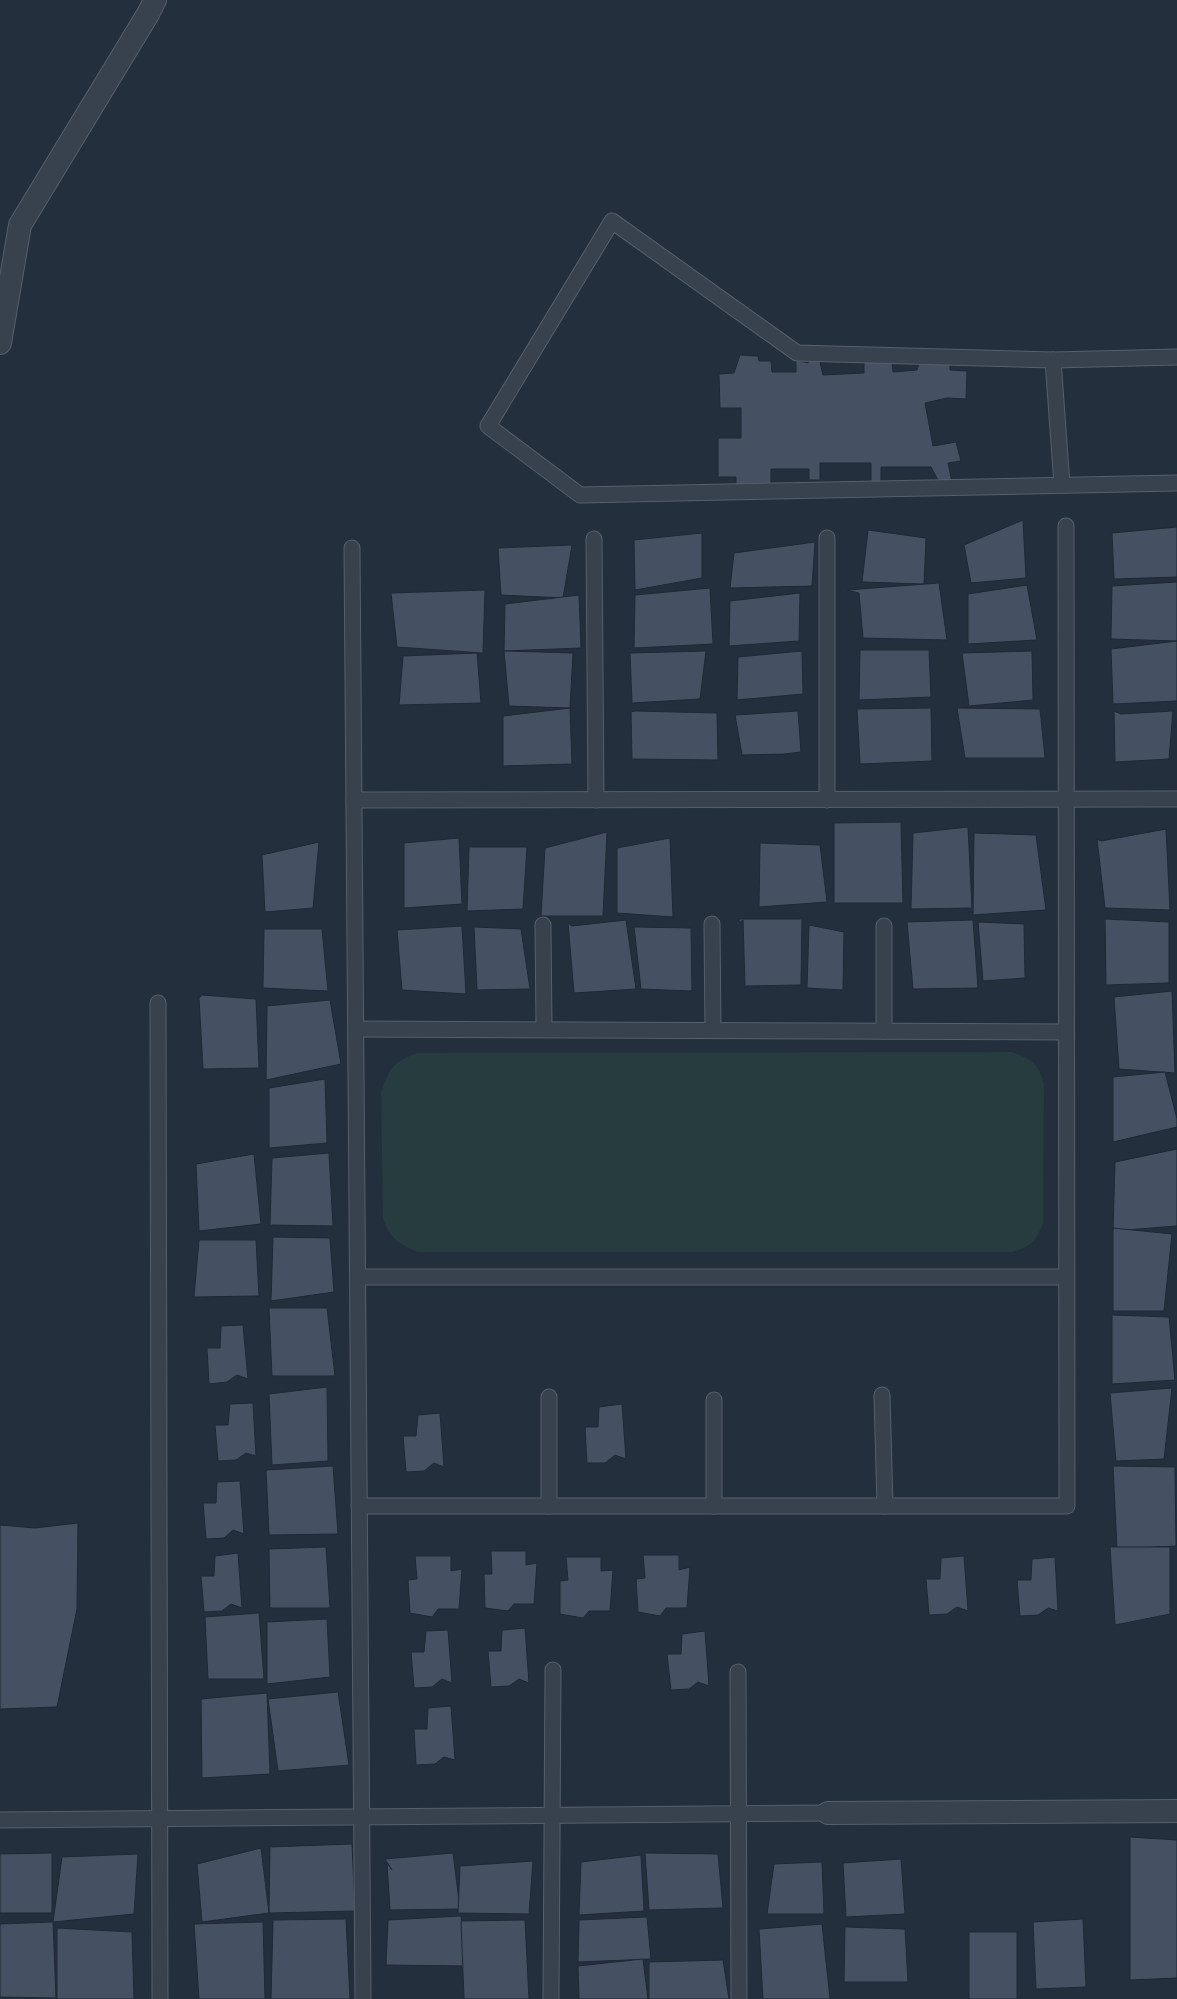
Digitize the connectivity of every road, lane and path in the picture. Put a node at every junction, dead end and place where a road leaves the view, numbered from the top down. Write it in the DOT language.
graph roads {
  1 [pos="155,0"];
  2 [pos="0,343"];
  3 [pos="1177,357"];
  4 [pos="1053,360"];
  5 [pos="1177,482"];
  6 [pos="1062,485"];
  7 [pos="1066,526"];
  8 [pos="827,538"];
  9 [pos="594,539"];
  10 [pos="352,548"];
  11 [pos="1177,799"];
  12 [pos="354,800"];
  13 [pos="596,800"];
  14 [pos="827,800"];
  15 [pos="1066,800"];
  16 [pos="712,924"];
  17 [pos="543,925"];
  18 [pos="884,926"];
  19 [pos="158,1003"];
  20 [pos="356,1029"];
  21 [pos="544,1029"];
  22 [pos="713,1030"];
  23 [pos="884,1031"];
  24 [pos="1066,1032"];
  25 [pos="358,1277"];
  26 [pos="1066,1277"];
  27 [pos="882,1395"];
  28 [pos="549,1397"];
  29 [pos="714,1400"];
  30 [pos="359,1506"];
  31 [pos="549,1506"];
  32 [pos="714,1506"];
  33 [pos="885,1506"];
  34 [pos="553,1670"];
  35 [pos="738,1672"];
  36 [pos="1177,1811"];
  37 [pos="828,1813"];
  38 [pos="738,1814"];
  39 [pos="553,1816"];
  40 [pos="361,1817"];
  41 [pos="160,1819"];
  42 [pos="0,1820"];
  43 [pos="160,1999"];
  44 [pos="363,1999"];
  45 [pos="551,1999"];
  46 [pos="739,1999"];
  1 -- 2 [label="street"];
  3 -- 4 [label="lane"];
  4 -- 6 [label="lane"];
  4 -- 6 [label="lane"];
  5 -- 6 [label="lane"];
  7 -- 15 [label="lane"];
  8 -- 14 [label="lane"];
  9 -- 13 [label="lane"];
  10 -- 12 [label="lane"];
  11 -- 15 [label="lane"];
  12 -- 13 [label="lane"];
  12 -- 20 [label="lane"];
  13 -- 14 [label="lane"];
  14 -- 15 [label="lane"];
  15 -- 24 [label="lane"];
  16 -- 22 [label="lane"];
  17 -- 21 [label="lane"];
  18 -- 23 [label="lane"];
  19 -- 41 [label="lane"];
  20 -- 21 [label="lane"];
  20 -- 25 [label="lane"];
  21 -- 22 [label="lane"];
  22 -- 23 [label="lane"];
  23 -- 24 [label="lane"];
  24 -- 26 [label="lane"];
  25 -- 26 [label="lane"];
  25 -- 30 [label="lane"];
  26 -- 33 [label="lane"];
  27 -- 33 [label="lane"];
  28 -- 31 [label="lane"];
  29 -- 32 [label="lane"];
  30 -- 31 [label="lane"];
  30 -- 40 [label="lane"];
  31 -- 32 [label="lane"];
  32 -- 33 [label="lane"];
  34 -- 39 [label="lane"];
  35 -- 38 [label="lane"];
  36 -- 37 [label="street"];
  37 -- 38 [label="lane"];
  38 -- 39 [label="lane"];
  38 -- 46 [label="lane"];
  39 -- 40 [label="lane"];
  39 -- 45 [label="lane"];
  40 -- 41 [label="lane"];
  40 -- 44 [label="lane"];
  41 -- 42 [label="lane"];
  41 -- 43 [label="lane"];
}
